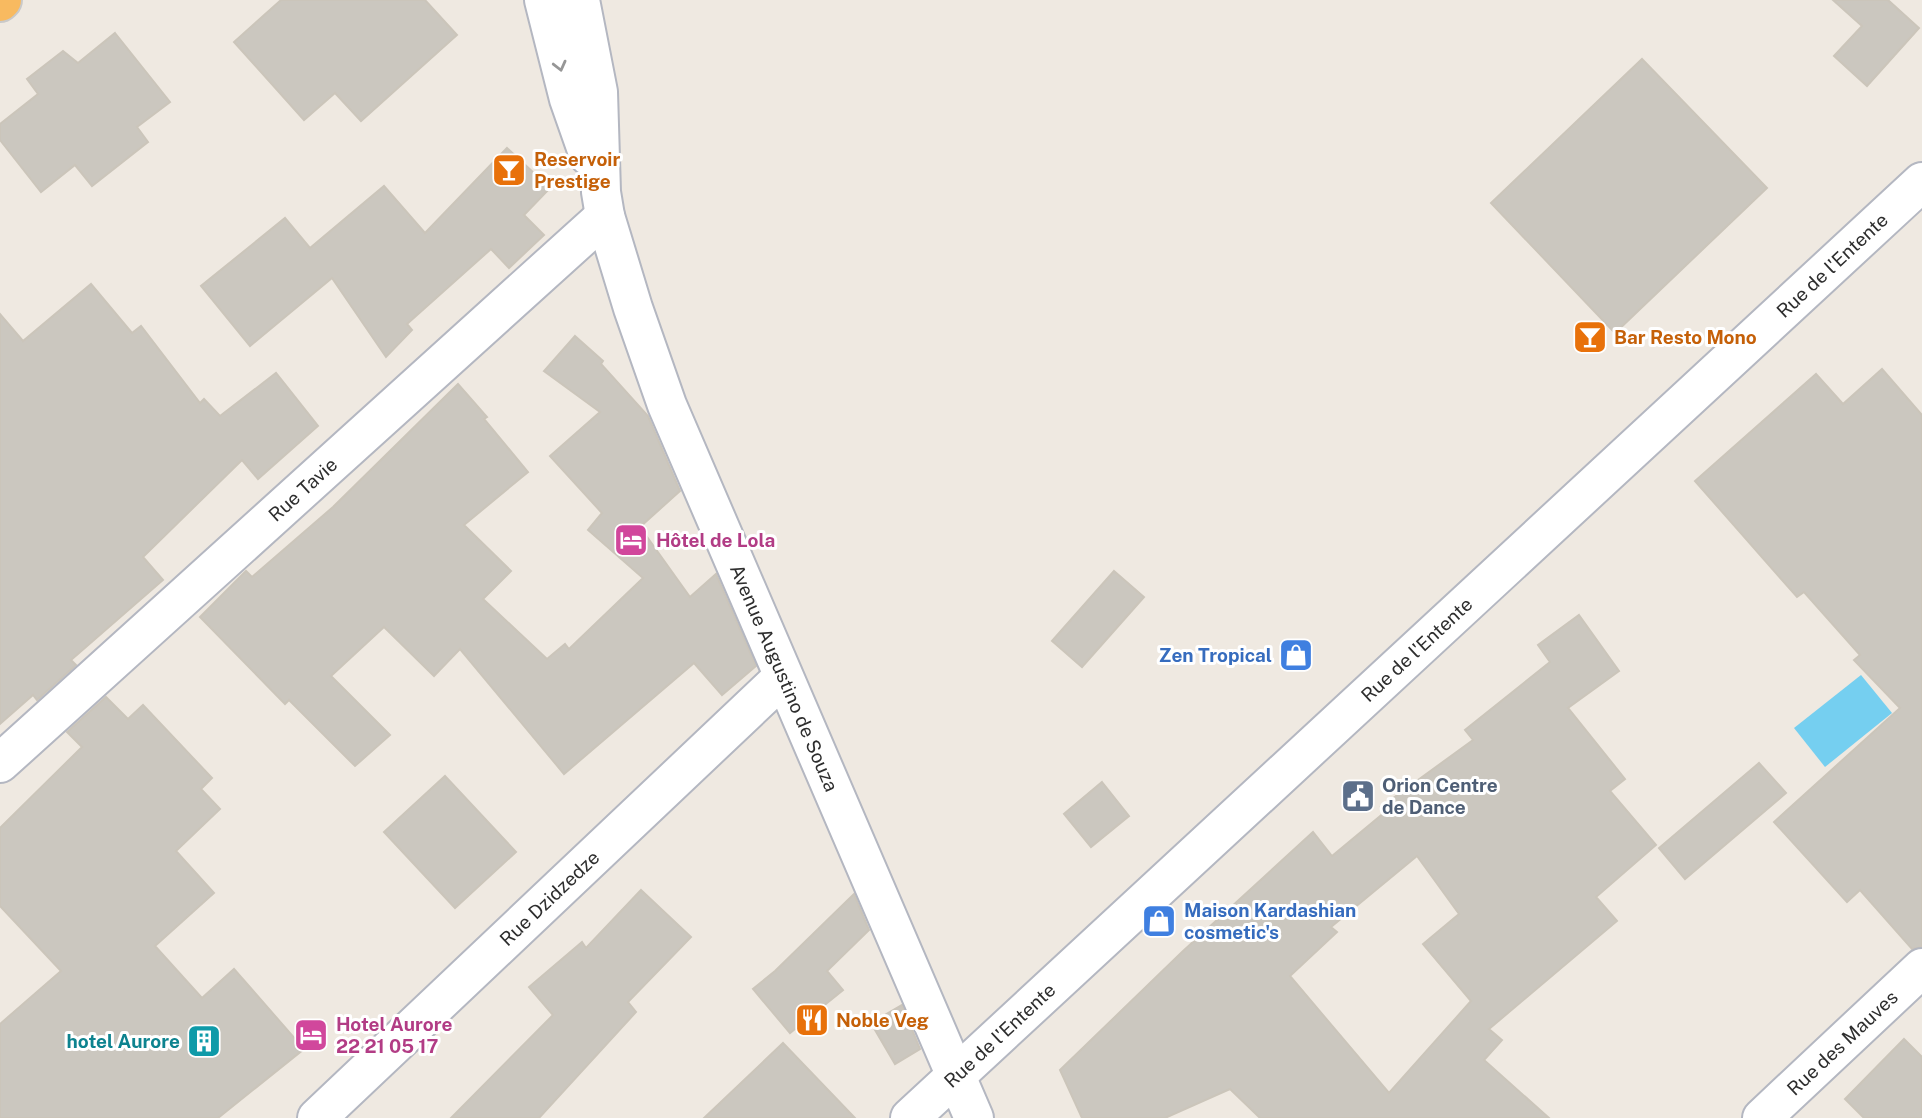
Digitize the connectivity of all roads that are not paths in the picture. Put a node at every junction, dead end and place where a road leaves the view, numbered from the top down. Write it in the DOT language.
graph roads {
  1 [pos="544,0"];
  2 [pos="580,0"];
  3 [pos="1922,182"];
  4 [pos="603,204"];
  5 [pos="782,678"];
  6 [pos="0,763"];
  7 [pos="1922,968"];
  8 [pos="956,1076"];
  9 [pos="317,1118"];
  10 [pos="910,1118"];
  11 [pos="974,1118"];
  12 [pos="1762,1118"];
  1 -- 4 [label="street, Avenue Augustino de Souza, one-way"];
  2 -- 4 [label="street, Avenue Augustino de Souza"];
  3 -- 8 [label="street, Rue de l'Entente"];
  4 -- 5 [label="street, Avenue Augustino de Souza"];
  4 -- 6 [label="street, Rue Tavie"];
  5 -- 8 [label="street, Avenue Augustino de Souza"];
  5 -- 9 [label="street, Rue Dzidzedze"];
  7 -- 12 [label="street, Rue des Mauves"];
  8 -- 10 [label="street, Rue de l'Entente"];
  8 -- 11 [label="street, Avenue Augustino de Souza"];
}
